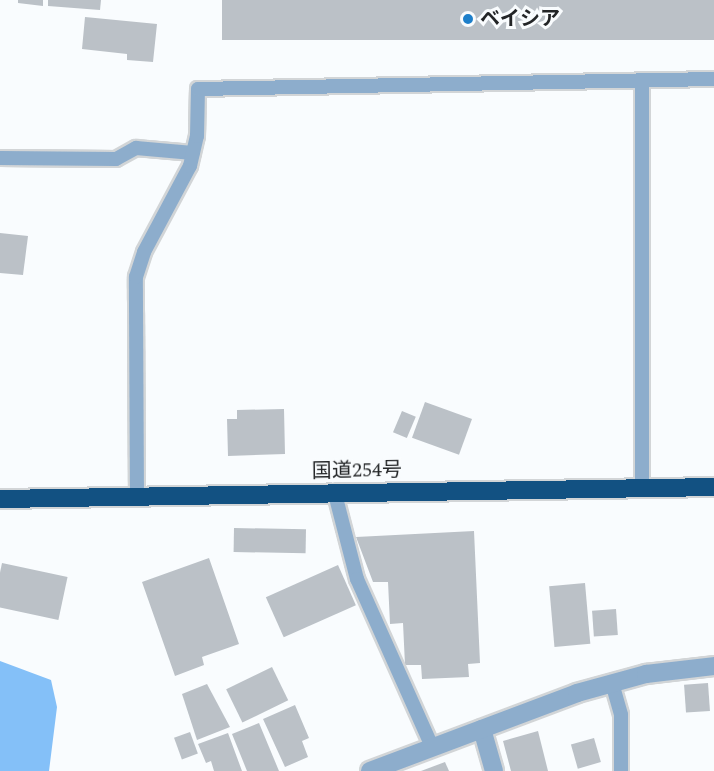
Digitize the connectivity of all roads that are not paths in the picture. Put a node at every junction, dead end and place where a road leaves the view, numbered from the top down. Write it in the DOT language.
graph roads {
  1 [pos="714,79"];
  2 [pos="642,81"];
  3 [pos="193,153"];
  4 [pos="0,158"];
  5 [pos="714,487"];
  6 [pos="642,489"];
  7 [pos="335,494"];
  8 [pos="137,497"];
  9 [pos="0,500"];
  10 [pos="714,666"];
  11 [pos="612,684"];
  12 [pos="482,729"];
  13 [pos="432,747"];
  14 [pos="370,771"];
  15 [pos="494,771"];
  16 [pos="621,771"];
  1 -- 2 [label="lane"];
  2 -- 3 [label="lane"];
  2 -- 6 [label="lane"];
  3 -- 4 [label="lane"];
  3 -- 8 [label="lane"];
  5 -- 6 [label="highway, 国道254号"];
  6 -- 7 [label="highway, 国道254号"];
  7 -- 8 [label="highway, 国道254号"];
  7 -- 13 [label="lane"];
  8 -- 9 [label="highway, 国道254号"];
  10 -- 11 [label="street"];
  11 -- 12 [label="street"];
  11 -- 16 [label="lane"];
  12 -- 13 [label="street"];
  12 -- 15 [label="street"];
  13 -- 14 [label="street"];
}
